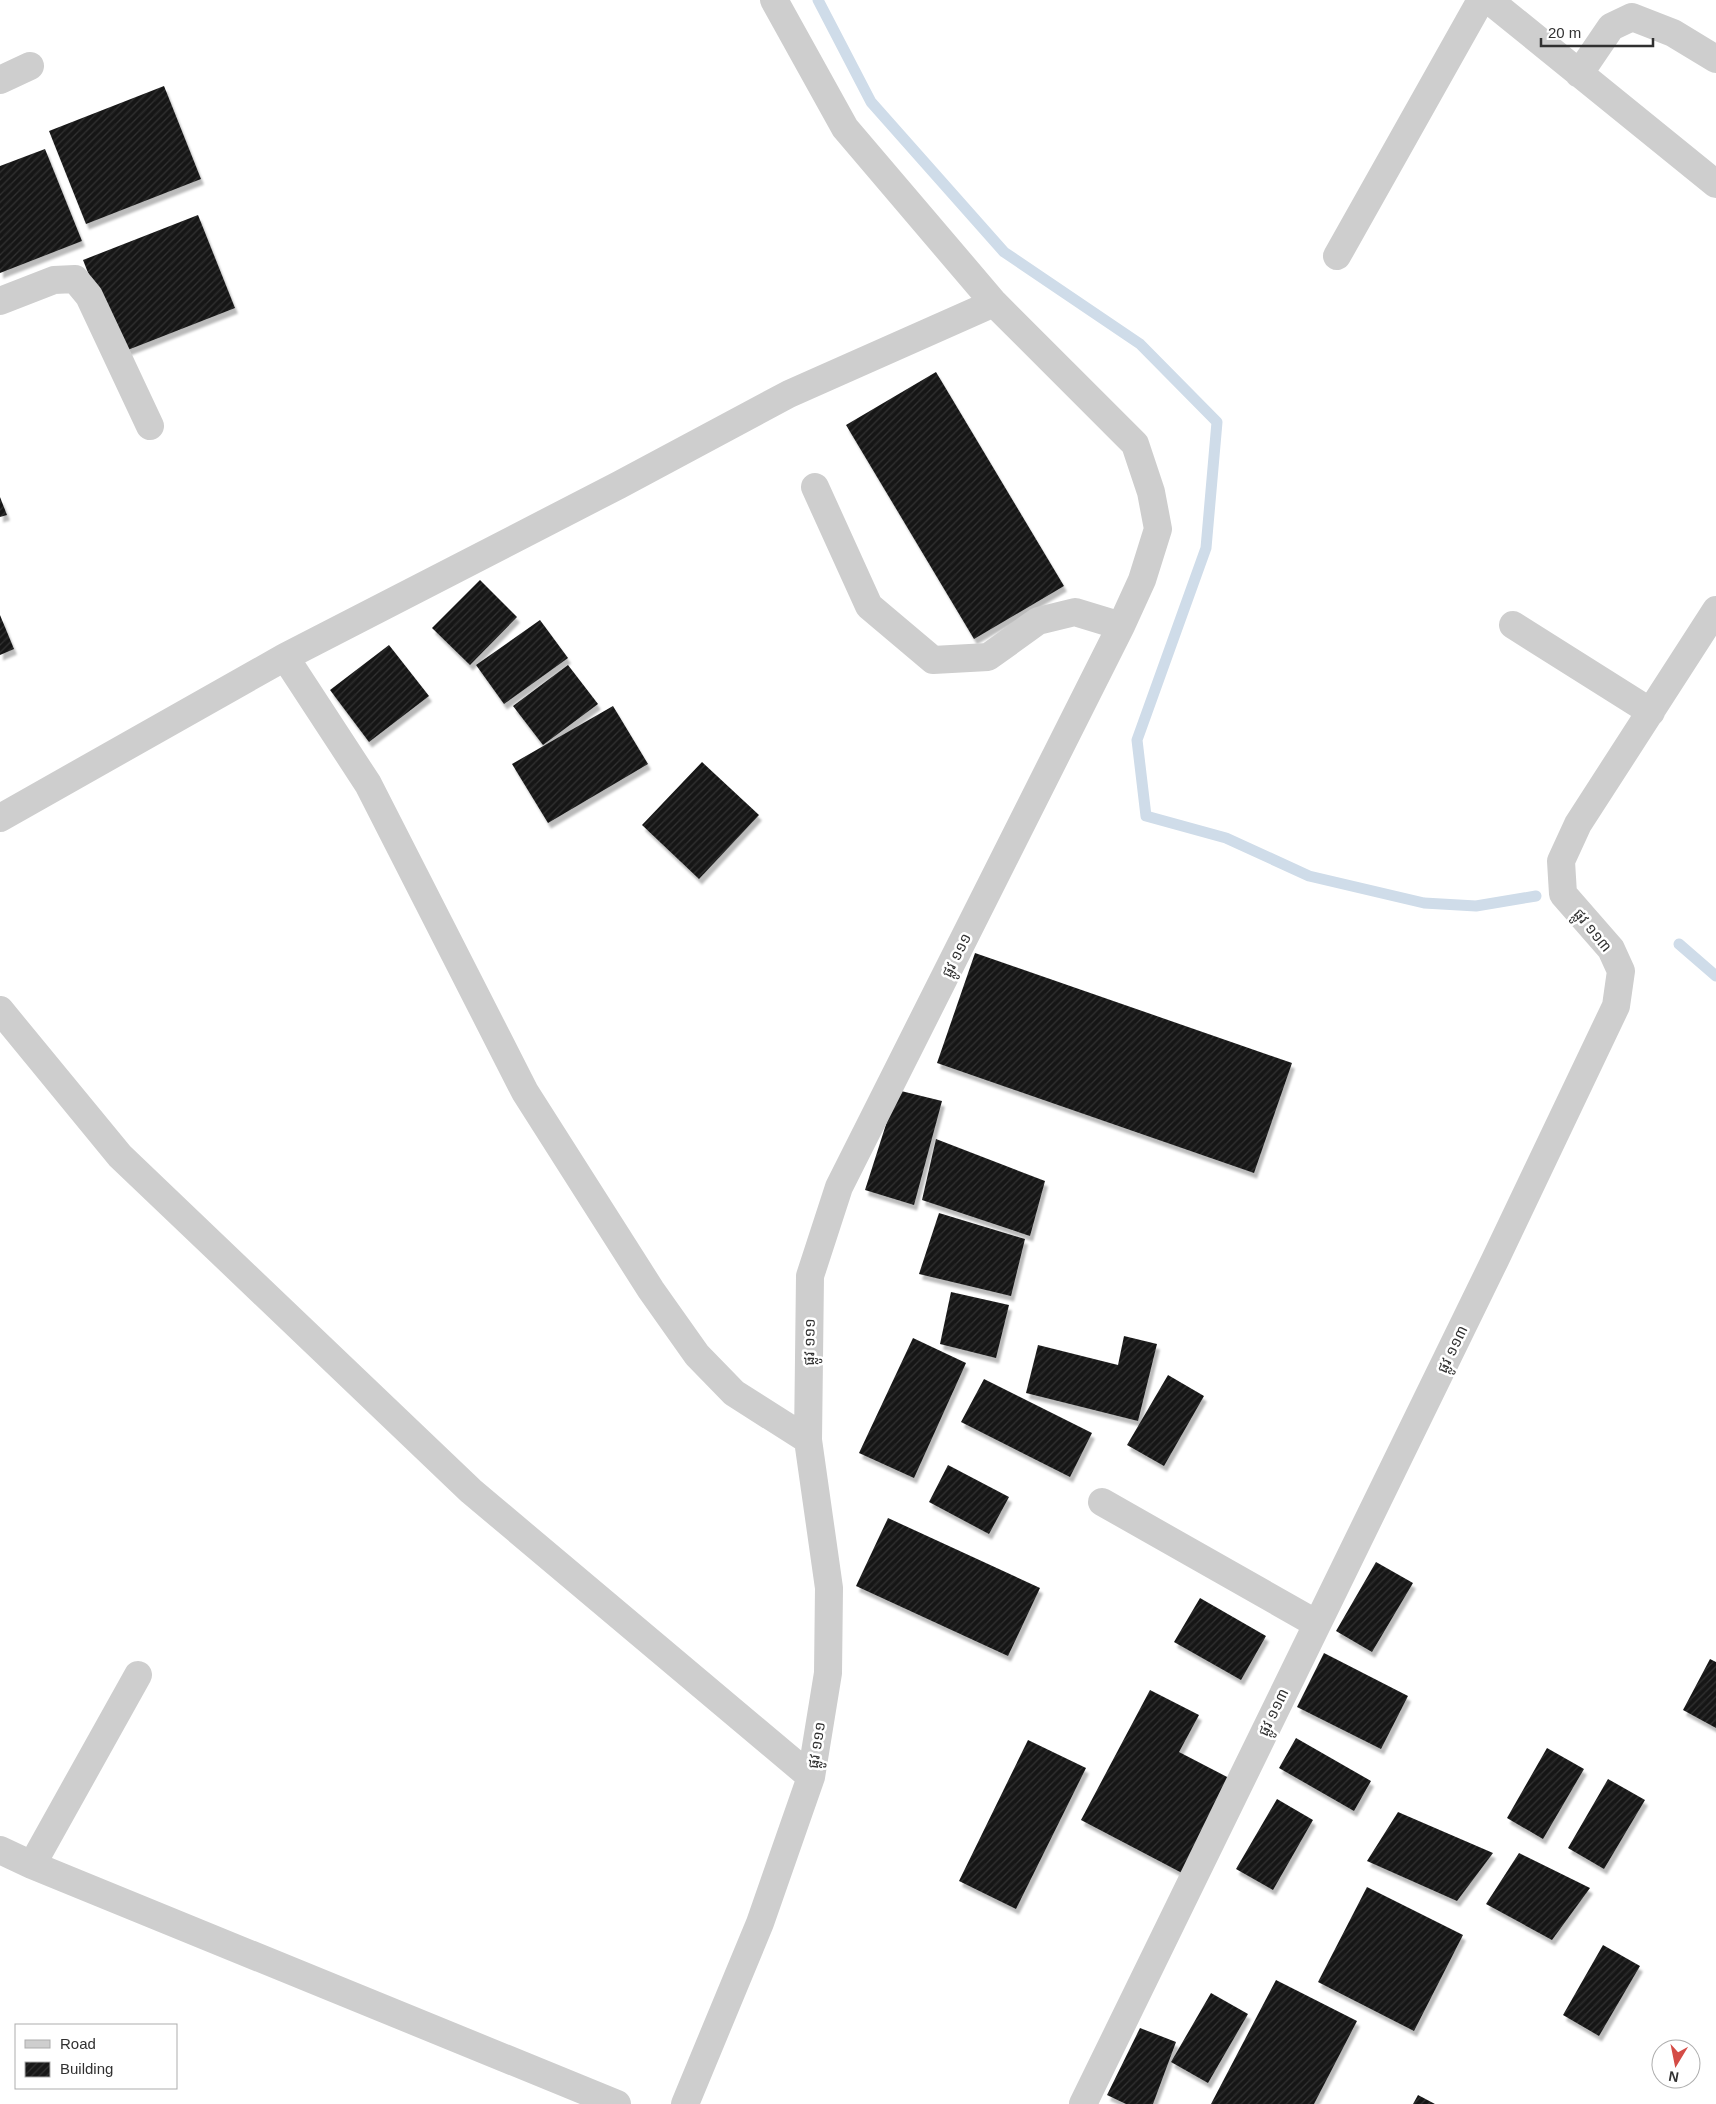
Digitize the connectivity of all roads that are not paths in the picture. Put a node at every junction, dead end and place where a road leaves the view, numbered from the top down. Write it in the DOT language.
graph roads {
  1 [pos="774,0"];
  2 [pos="1481,0"];
  3 [pos="1489,0"];
  4 [pos="1716,59"];
  5 [pos="30,66"];
  6 [pos="1579,74"];
  7 [pos="0,80"];
  8 [pos="1716,184"];
  9 [pos="1337,256"];
  10 [pos="0,301"];
  11 [pos="994,303"];
  12 [pos="150,426"];
  13 [pos="815,487"];
  14 [pos="1716,610"];
  15 [pos="1513,625"];
  16 [pos="1121,626"];
  17 [pos="285,657"];
  18 [pos="1651,712"];
  19 [pos="0,818"];
  20 [pos="0,1010"];
  21 [pos="808,1440"];
  22 [pos="1102,1502"];
  23 [pos="1316,1624"];
  24 [pos="138,1674"];
  25 [pos="811,1777"];
  26 [pos="0,1850"];
  27 [pos="32,1865"];
  28 [pos="1089,2102"];
  29 [pos="617,2104"];
  30 [pos="685,2104"];
  1 -- 11 [label="street, ផ្លូវ ១១១"];
  2 -- 9 [label="street"];
  3 -- 6 [label="street"];
  4 -- 6 [label="street"];
  5 -- 7 [label="street"];
  6 -- 8 [label="street"];
  10 -- 12 [label="street"];
  11 -- 16 [label="street, ផ្លូវ ១១១"];
  11 -- 17 [label="street"];
  13 -- 16 [label="street"];
  14 -- 18 [label="street, ផ្លូវ ១១៣"];
  15 -- 18 [label="street"];
  16 -- 21 [label="street, ផ្លូវ ១១១"];
  17 -- 19 [label="street"];
  17 -- 21 [label="street"];
  18 -- 23 [label="street, ផ្លូវ ១១៣"];
  20 -- 25 [label="street"];
  21 -- 25 [label="street, ផ្លូវ ១១១"];
  22 -- 23 [label="street"];
  23 -- 28 [label="street, ផ្លូវ ១១៣"];
  24 -- 27 [label="street"];
  25 -- 30 [label="street, ផ្លូវ ១១១"];
  26 -- 27 [label="street"];
  27 -- 29 [label="street"];
}
